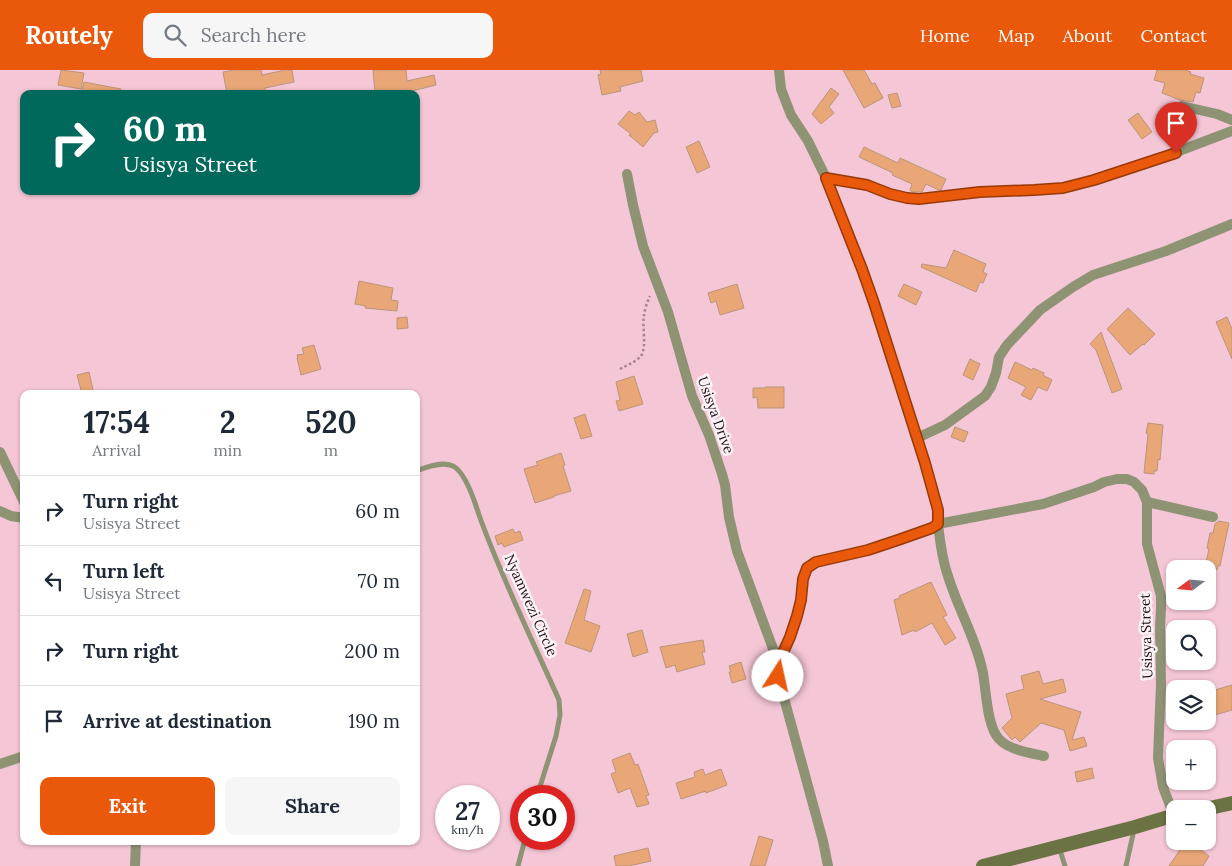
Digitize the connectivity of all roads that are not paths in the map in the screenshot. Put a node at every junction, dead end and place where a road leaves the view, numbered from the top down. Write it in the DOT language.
graph roads {
  1 [pos="779,70"];
  2 [pos="1182,106"];
  3 [pos="1232,120"];
  4 [pos="1232,131"];
  5 [pos="627,174"];
  6 [pos="826,178"];
  7 [pos="1232,224"];
  8 [pos="917,438"];
  9 [pos="0,452"];
  10 [pos="420,469"];
  11 [pos="20,494"];
  12 [pos="1147,502"];
  13 [pos="0,511"];
  14 [pos="20,517"];
  15 [pos="1213,517"];
  16 [pos="938,524"];
  17 [pos="779,665"];
  18 [pos="1044,756"];
  19 [pos="20,757"];
  20 [pos="0,764"];
  21 [pos="540,785"];
  22 [pos="1168,800"];
  23 [pos="1232,803"];
  24 [pos="1216,807"];
  25 [pos="1166,818"];
  26 [pos="1135,827"];
  27 [pos="136,845"];
  28 [pos="1059,847"];
  29 [pos="522,850"];
  30 [pos="135,866"];
  31 [pos="518,866"];
  32 [pos="828,866"];
  33 [pos="983,866"];
  34 [pos="1065,866"];
  35 [pos="1126,866"];
  1 -- 6 [label="street"];
  2 -- 3 [label="street"];
  4 -- 6 [label="street"];
  5 -- 17 [label="street, Usisya Drive"];
  6 -- 8 [label="street"];
  7 -- 8 [label="street"];
  8 -- 16 [label="street"];
  9 -- 11 [label="street"];
  10 -- 21 [label="lane, Nyamwezi Circle"];
  12 -- 15 [label="street"];
  12 -- 16 [label="street"];
  12 -- 22 [label="street, Usisya Street"];
  13 -- 14 [label="street"];
  16 -- 17 [label="street"];
  16 -- 18 [label="street"];
  17 -- 32 [label="street"];
  19 -- 20 [label="street"];
  23 -- 24 [label="main road"];
  25 -- 26 [label="main road"];
  26 -- 28 [label="main road"];
  26 -- 35 [label="lane"];
  27 -- 30 [label="street"];
  28 -- 33 [label="main road"];
  28 -- 34 [label="lane"];
  29 -- 31 [label="lane"];
}
